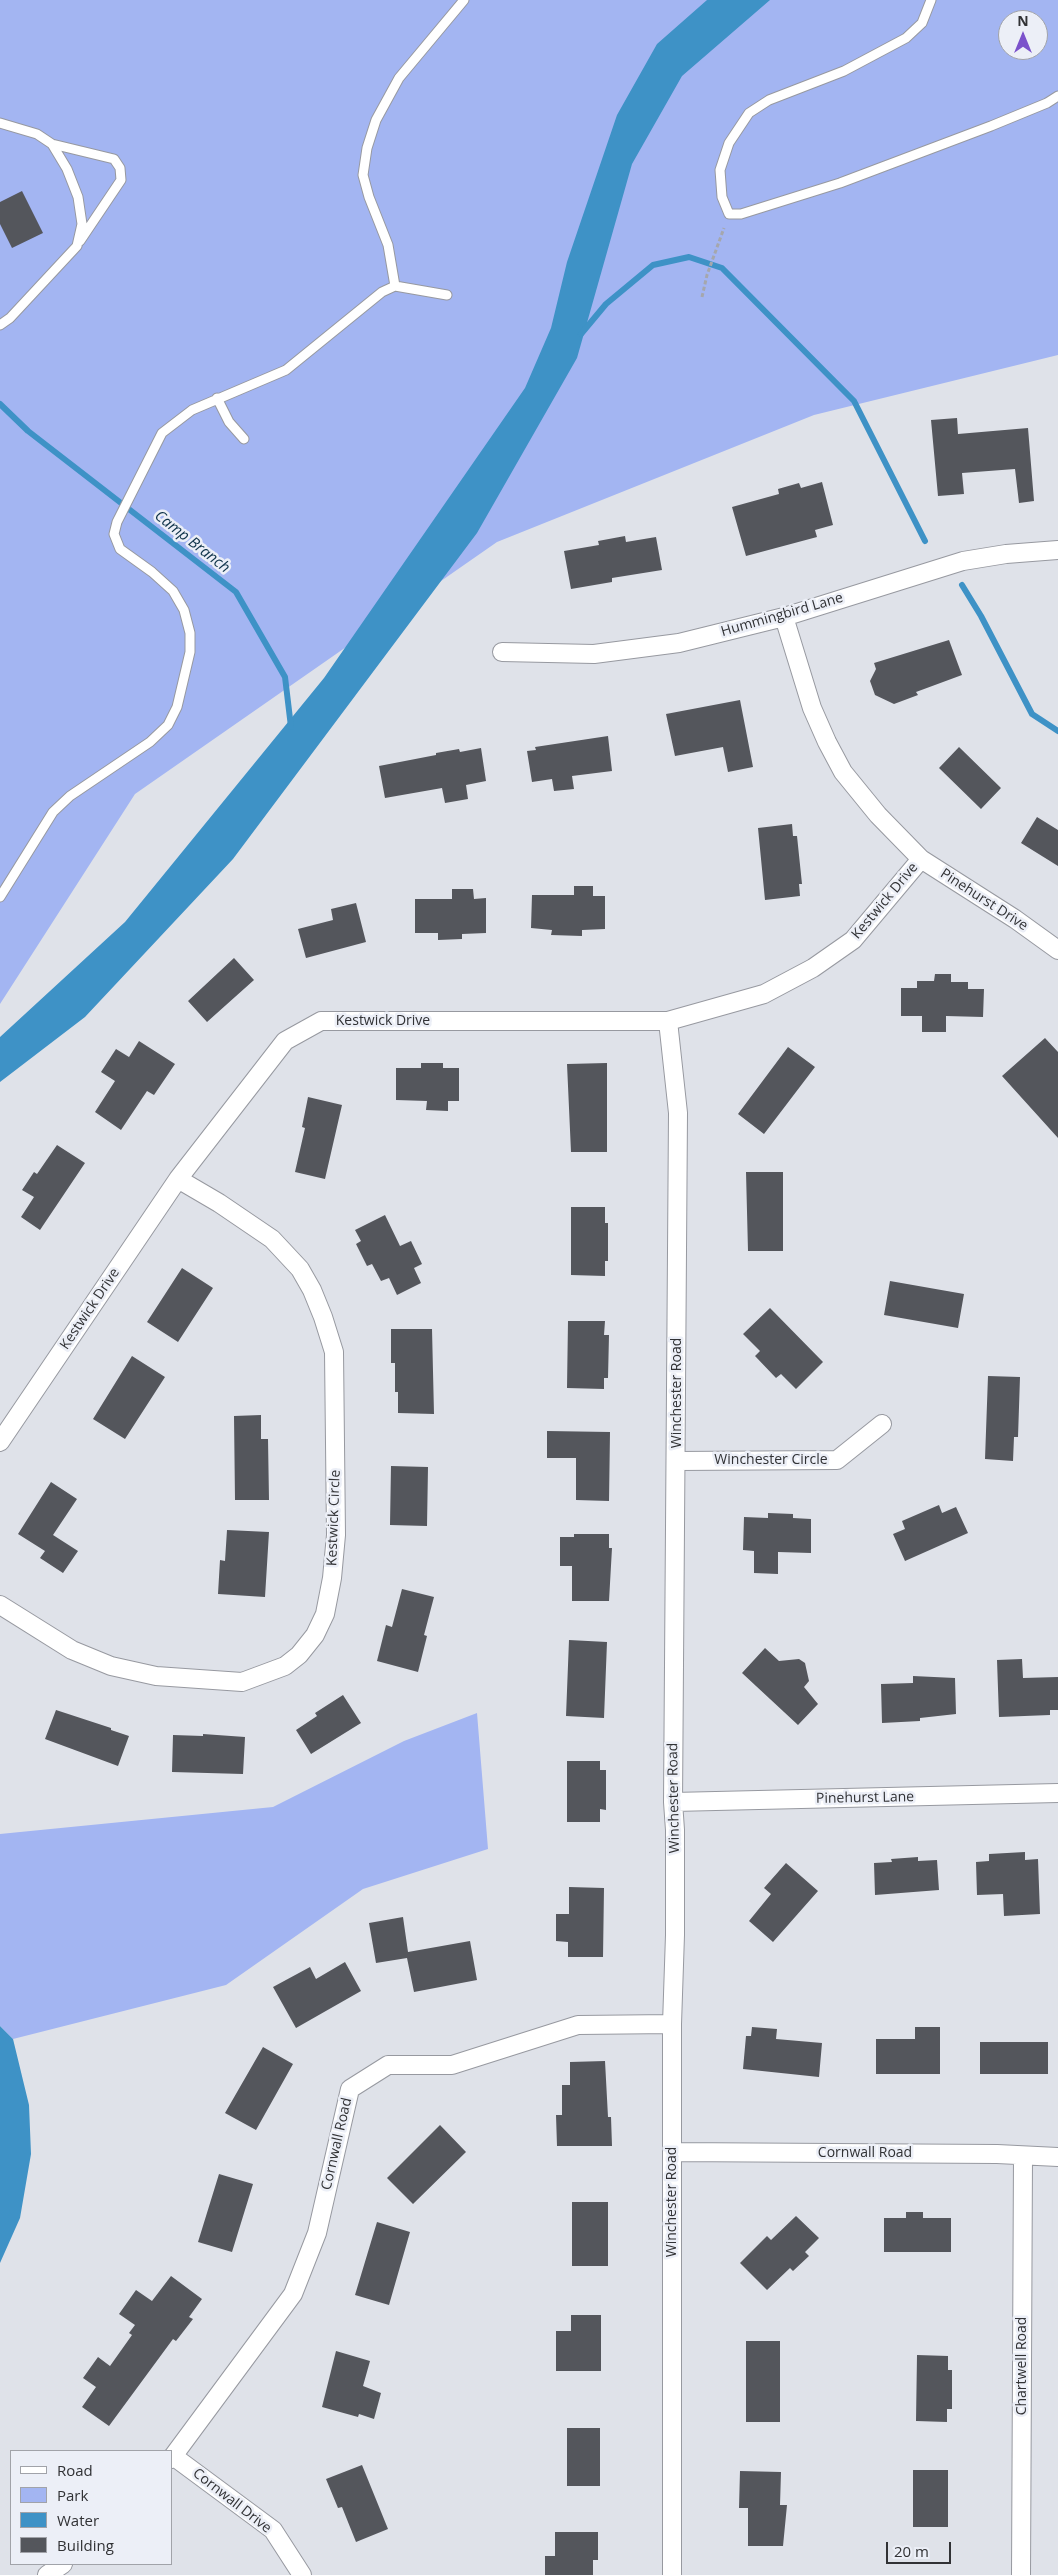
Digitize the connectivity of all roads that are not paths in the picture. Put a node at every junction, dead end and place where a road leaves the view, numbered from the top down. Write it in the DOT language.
graph roads {
  1 [pos="464,0"];
  2 [pos="931,0"];
  3 [pos="1058,96"];
  4 [pos="0,123"];
  5 [pos="52,144"];
  6 [pos="77,246"];
  7 [pos="395,286"];
  8 [pos="447,295"];
  9 [pos="0,325"];
  10 [pos="217,398"];
  11 [pos="244,439"];
  12 [pos="1058,550"];
  13 [pos="784,616"];
  14 [pos="502,652"];
  15 [pos="921,859"];
  16 [pos="0,897"];
  17 [pos="1058,950"];
  18 [pos="668,1021"];
  19 [pos="178,1179"];
  20 [pos="882,1424"];
  21 [pos="0,1442"];
  22 [pos="677,1461"];
  23 [pos="0,1605"];
  24 [pos="1058,1793"];
  25 [pos="673,1802"];
  26 [pos="672,2024"];
  27 [pos="672,2152"];
  28 [pos="1023,2157"];
  29 [pos="1058,2157"];
  30 [pos="172,2457"];
  31 [pos="61,2565"];
  32 [pos="47,2575"];
  33 [pos="302,2575"];
  34 [pos="672,2575"];
  35 [pos="1021,2575"];
  1 -- 7 [label="lane"];
  2 -- 3 [label="lane"];
  4 -- 5 [label="lane"];
  5 -- 6 [label="lane"];
  5 -- 6 [label="lane"];
  6 -- 9 [label="lane"];
  7 -- 8 [label="lane"];
  7 -- 10 [label="lane"];
  10 -- 11 [label="lane"];
  10 -- 16 [label="lane"];
  12 -- 13 [label="street, Hummingbird Lane"];
  13 -- 14 [label="street, Hummingbird Lane"];
  13 -- 15 [label="street, Pinehurst Drive"];
  15 -- 17 [label="street, Pinehurst Drive"];
  15 -- 18 [label="street, Kestwick Drive"];
  18 -- 19 [label="street, Kestwick Drive"];
  18 -- 22 [label="street, Winchester Road"];
  19 -- 21 [label="street, Kestwick Drive"];
  19 -- 23 [label="street, Kestwick Circle"];
  20 -- 22 [label="street, Winchester Circle"];
  22 -- 25 [label="street, Winchester Road"];
  24 -- 25 [label="street, Pinehurst Lane"];
  25 -- 26 [label="street, Winchester Road"];
  26 -- 27 [label="street, Winchester Road"];
  26 -- 30 [label="street, Cornwall Road"];
  27 -- 28 [label="street, Cornwall Road"];
  27 -- 34 [label="street, Winchester Road"];
  28 -- 29 [label="street, Cornwall Road"];
  28 -- 35 [label="street, Chartwell Road"];
  30 -- 33 [label="street, Cornwall Drive"];
  31 -- 32 [label="street"];
}
